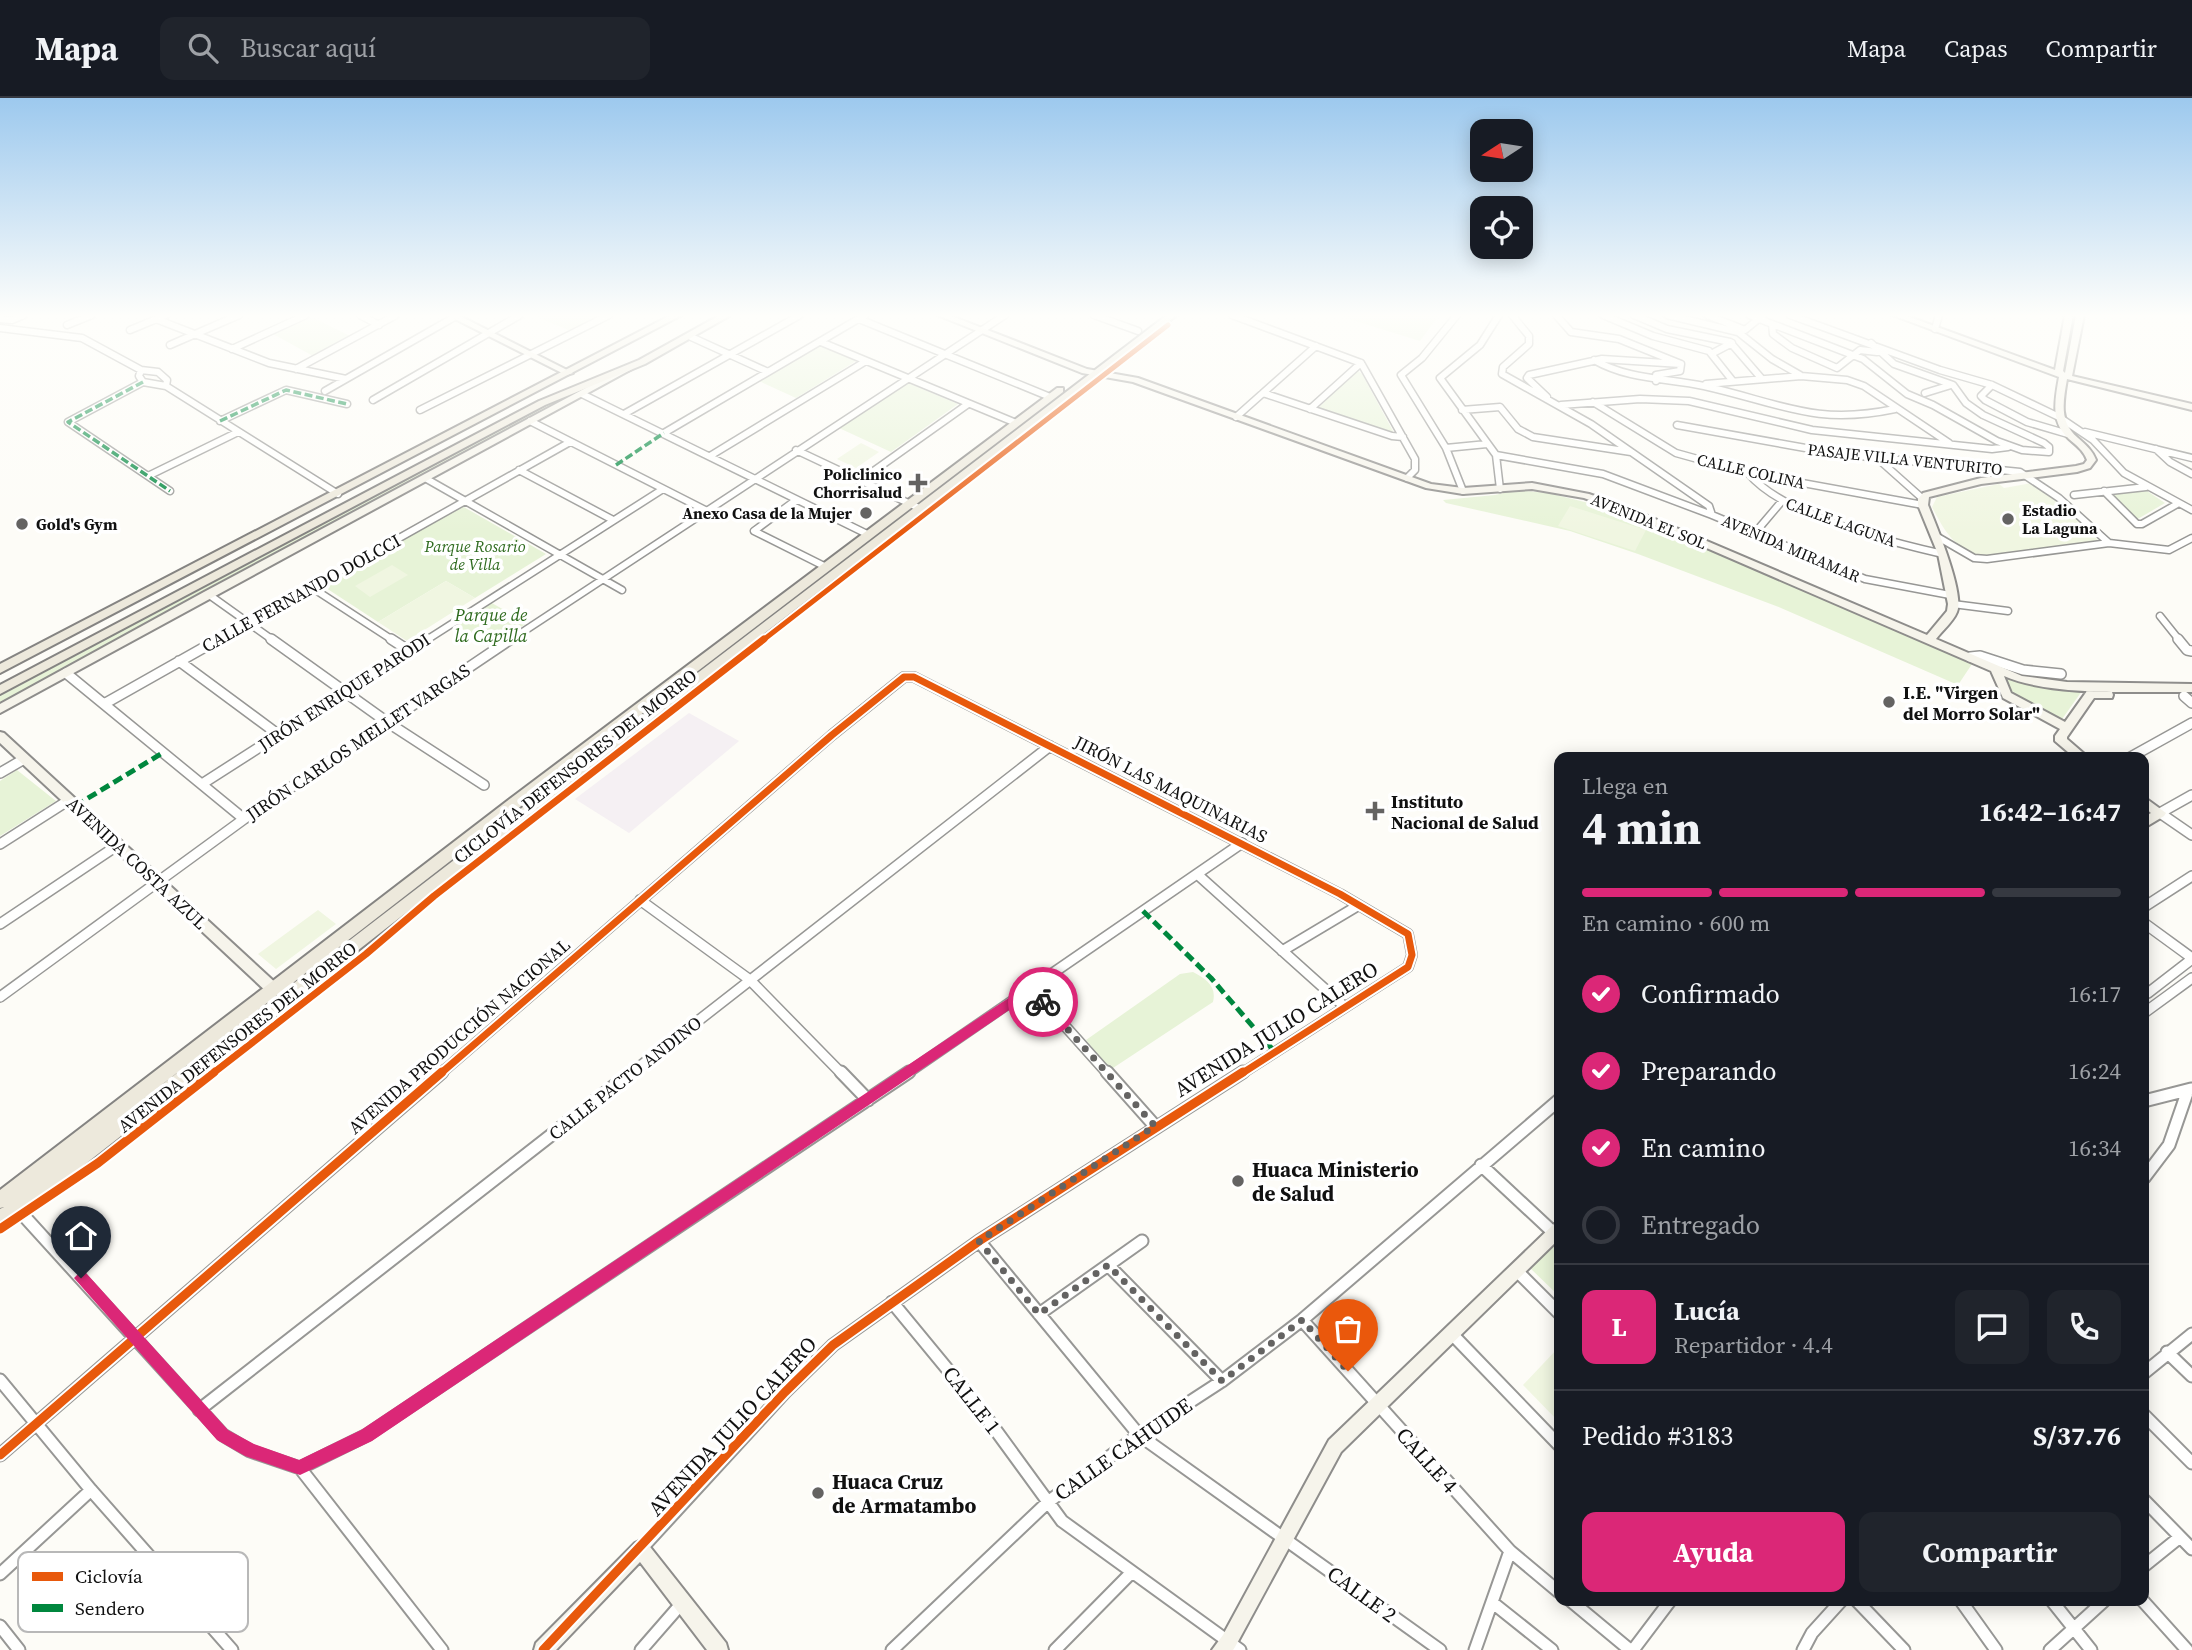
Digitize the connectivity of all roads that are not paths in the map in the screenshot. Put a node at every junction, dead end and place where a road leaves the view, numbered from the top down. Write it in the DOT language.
graph roads {
  1 [pos="132,387"];
  2 [pos="168,387"];
  3 [pos="331,387"];
  4 [pos="395,387"];
  5 [pos="466,387"];
  6 [pos="541,387"];
  7 [pos="580,387"];
  8 [pos="594,387"];
  9 [pos="672,387"];
  10 [pos="742,387"];
  11 [pos="821,387"];
  12 [pos="896,387"];
  13 [pos="929,387"];
  14 [pos="1027,387"];
  15 [pos="1065,387"];
  16 [pos="1068,387"];
  17 [pos="1155,387"];
  18 [pos="1269,387"];
  19 [pos="1334,387"];
  20 [pos="1375,387"];
  21 [pos="1409,387"];
  22 [pos="1446,387"];
  23 [pos="1523,387"];
  24 [pos="1535,387"];
  25 [pos="1710,387"];
  26 [pos="1864,387"];
  27 [pos="1900,387"];
  28 [pos="1945,387"];
  29 [pos="1955,387"];
  30 [pos="1990,387"];
  31 [pos="1997,387"];
  32 [pos="2061,387"];
  33 [pos="2111,387"];
  34 [pos="325,391"];
  35 [pos="1263,393"];
  36 [pos="1925,393"];
  37 [pos="582,394"];
  38 [pos="1051,397"];
  39 [pos="373,400"];
  40 [pos="1592,402"];
  41 [pos="347,404"];
  42 [pos="968,404"];
  43 [pos="1561,405"];
  44 [pos="2192,407"];
  45 [pos="1310,409"];
  46 [pos="420,410"];
  47 [pos="1462,410"];
  48 [pos="1895,410"];
  49 [pos="624,414"];
  50 [pos="1236,417"];
  51 [pos="2059,417"];
  52 [pos="220,421"];
  53 [pos="530,421"];
  54 [pos="1016,423"];
  55 [pos="1677,425"];
  56 [pos="238,432"];
  57 [pos="2082,432"];
  58 [pos="664,433"];
  59 [pos="2068,434"];
  60 [pos="1403,437"];
  61 [pos="570,442"];
  62 [pos="1487,444"];
  63 [pos="1951,444"];
  64 [pos="2010,447"];
  65 [pos="1446,448"];
  66 [pos="2155,449"];
  67 [pos="796,450"];
  68 [pos="1631,452"];
  69 [pos="1496,455"];
  70 [pos="710,456"];
  71 [pos="1876,458"];
  72 [pos="2192,458"];
  73 [pos="2192,466"];
  74 [pos="519,470"];
  75 [pos="2188,472"];
  76 [pos="1748,473"];
  77 [pos="2027,475"];
  78 [pos="148,476"];
  79 [pos="425,478"];
  80 [pos="753,478"];
  81 [pos="1407,478"];
  82 [pos="860,480"];
  83 [pos="2147,486"];
  84 [pos="663,489"];
  85 [pos="1500,489"];
  86 [pos="170,491"];
  87 [pos="1463,491"];
  88 [pos="2104,491"];
  89 [pos="338,494"];
  90 [pos="2074,495"];
  91 [pos="796,500"];
  92 [pos="465,501"];
  93 [pos="1782,501"];
  94 [pos="1923,502"];
  95 [pos="2179,503"];
  96 [pos="916,506"];
  97 [pos="705,510"];
  98 [pos="2192,510"];
  99 [pos="1712,515"];
  100 [pos="613,520"];
  101 [pos="1754,534"];
  102 [pos="869,535"];
  103 [pos="1937,536"];
  104 [pos="2192,538"];
  105 [pos="2109,543"];
  106 [pos="559,554"];
  107 [pos="1943,554"];
  108 [pos="826,567"];
  109 [pos="602,579"];
  110 [pos="311,587"];
  111 [pos="622,590"];
  112 [pos="208,594"];
  113 [pos="1952,600"];
  114 [pos="2008,611"];
  115 [pos="2160,616"];
  116 [pos="250,622"];
  117 [pos="1930,639"];
  118 [pos="408,650"];
  119 [pos="2192,651"];
  120 [pos="1970,657"];
  121 [pos="180,662"];
  122 [pos="1994,668"];
  123 [pos="0,669"];
  124 [pos="66,673"];
  125 [pos="2061,674"];
  126 [pos="905,677"];
  127 [pos="0,690"];
  128 [pos="344,691"];
  129 [pos="2190,696"];
  130 [pos="104,704"];
  131 [pos="651,707"];
  132 [pos="0,709"];
  133 [pos="387,722"];
  134 [pos="2192,723"];
  135 [pos="2066,728"];
  136 [pos="279,735"];
  137 [pos="0,736"];
  138 [pos="1050,746"];
  139 [pos="2075,752"];
  140 [pos="2140,752"];
  141 [pos="24,759"];
  142 [pos="0,773"];
  143 [pos="202,784"];
  144 [pos="484,785"];
  145 [pos="2192,795"];
  146 [pos="69,800"];
  147 [pos="2149,805"];
  148 [pos="2160,813"];
  149 [pos="244,818"];
  150 [pos="2149,820"];
  151 [pos="2192,835"];
  152 [pos="1242,843"];
  153 [pos="0,844"];
  154 [pos="118,845"];
  155 [pos="1197,874"];
  156 [pos="2192,876"];
  157 [pos="158,883"];
  158 [pos="640,900"];
  159 [pos="2149,904"];
  160 [pos="1359,905"];
  161 [pos="0,924"];
  162 [pos="2149,927"];
  163 [pos="1412,946"];
  164 [pos="1282,951"];
  165 [pos="2192,958"];
  166 [pos="2192,978"];
  167 [pos="750,980"];
  168 [pos="1031,989"];
  169 [pos="274,990"];
  170 [pos="2149,992"];
  171 [pos="0,997"];
  172 [pos="1345,1007"];
  173 [pos="2149,1009"];
  174 [pos="2190,1089"];
  175 [pos="867,1100"];
  176 [pos="2149,1100"];
  177 [pos="1554,1104"];
  178 [pos="1155,1126"];
  179 [pos="1481,1165"];
  180 [pos="2149,1172"];
  181 [pos="7,1201"];
  182 [pos="0,1220"];
  183 [pos="1554,1229"];
  184 [pos="1554,1235"];
  185 [pos="979,1241"];
  186 [pos="1142,1241"];
  187 [pos="1108,1265"];
  188 [pos="1516,1270"];
  189 [pos="892,1302"];
  190 [pos="1554,1308"];
  191 [pos="1039,1314"];
  192 [pos="1302,1320"];
  193 [pos="1451,1333"];
  194 [pos="2192,1334"];
  195 [pos="136,1338"];
  196 [pos="2167,1352"];
  197 [pos="2149,1368"];
  198 [pos="2192,1376"];
  199 [pos="0,1380"];
  200 [pos="1222,1381"];
  201 [pos="1378,1405"];
  202 [pos="199,1410"];
  203 [pos="2149,1420"];
  204 [pos="36,1424"];
  205 [pos="1139,1435"];
  206 [pos="1554,1440"];
  207 [pos="0,1455"];
  208 [pos="2192,1463"];
  209 [pos="300,1468"];
  210 [pos="91,1490"];
  211 [pos="1048,1502"];
  212 [pos="2149,1505"];
  213 [pos="1284,1537"];
  214 [pos="2180,1537"];
  215 [pos="641,1549"];
  216 [pos="2192,1549"];
  217 [pos="1510,1551"];
  218 [pos="24,1552"];
  219 [pos="146,1552"];
  220 [pos="18,1557"];
  221 [pos="2149,1562"];
  222 [pos="1132,1572"];
  223 [pos="0,1574"];
  224 [pos="1554,1588"];
  225 [pos="682,1603"];
  226 [pos="1493,1603"];
  227 [pos="1577,1606"];
  228 [pos="1666,1606"];
  229 [pos="1836,1606"];
  230 [pos="1862,1606"];
  231 [pos="1965,1606"];
  232 [pos="2056,1606"];
  233 [pos="2099,1606"];
  234 [pos="2147,1606"];
  235 [pos="0,1626"];
  236 [pos="2074,1630"];
  237 [pos="216,1632"];
  238 [pos="1230,1647"];
  239 [pos="19,1650"];
  240 [pos="232,1650"];
  241 [pos="442,1650"];
  242 [pos="543,1650"];
  243 [pos="641,1650"];
  244 [pos="719,1650"];
  245 [pos="892,1650"];
  246 [pos="1055,1650"];
  247 [pos="1440,1650"];
  248 [pos="1475,1650"];
  249 [pos="1552,1650"];
  250 [pos="1631,1650"];
  251 [pos="1803,1650"];
  252 [pos="1903,1650"];
  253 [pos="1996,1650"];
  254 [pos="2050,1650"];
  255 [pos="2091,1650"];
  256 [pos="2187,1650"];
  1 -- 78 [label="street"];
  2 -- 52 [label="street"];
  3 -- 34 [label="street"];
  4 -- 39 [label="street"];
  5 -- 46 [label="street"];
  6 -- 89 [label="main road"];
  7 -- 127 [label="main road"];
  8 -- 37 [label="main road"];
  9 -- 49 [label="street"];
  10 -- 58 [label="street"];
  11 -- 70 [label="street"];
  12 -- 67 [label="street, JIRÓN CARLOS MELLET VARGAS"];
  13 -- 42 [label="street"];
  14 -- 38 [label="street"];
  15 -- 38 [label="main road, AVENIDA DEFENSORES DEL MORRO"];
  16 -- 96 [label="main road, AVENIDA DEFENSORES DEL MORRO"];
  17 -- 50 [label="street, AVENIDA EL SOL"];
  18 -- 35 [label="street"];
  19 -- 45 [label="street"];
  20 -- 60 [label="street"];
  21 -- 65 [label="street"];
  22 -- 47 [label="street"];
  23 -- 43 [label="street, AVENIDA MIRAMAR"];
  24 -- 43 [label="street"];
  25 -- 48 [label="street"];
  26 -- 48 [label="street"];
  27 -- 64 [label="street"];
  28 -- 36 [label="street"];
  29 -- 64 [label="street"];
  30 -- 59 [label="street"];
  31 -- 51 [label="street"];
  32 -- 51 [label="street"];
  33 -- 44 [label="street"];
  35 -- 45 [label="street"];
  35 -- 50 [label="street"];
  37 -- 49 [label="street"];
  37 -- 53 [label="main road"];
  38 -- 54 [label="main road, AVENIDA DEFENSORES DEL MORRO"];
  40 -- 43 [label="street"];
  40 -- 63 [label="street"];
  40 -- 76 [label="street, CALLE COLINA"];
  41 -- 52 [label="street"];
  42 -- 54 [label="street"];
  42 -- 82 [label="street"];
  43 -- 68 [label="street, AVENIDA MIRAMAR"];
  45 -- 60 [label="street"];
  47 -- 62 [label="street"];
  47 -- 68 [label="street"];
  48 -- 63 [label="street"];
  49 -- 58 [label="street"];
  50 -- 81 [label="street, AVENIDA EL SOL"];
  51 -- 57 [label="street"];
  51 -- 59 [label="street"];
  52 -- 56 [label="street"];
  53 -- 61 [label="street"];
  53 -- 79 [label="street"];
  54 -- 96 [label="main road, AVENIDA DEFENSORES DEL MORRO"];
  55 -- 71 [label="street, PASAJE VILLA VENTURITO"];
  56 -- 78 [label="street"];
  56 -- 89 [label="street"];
  57 -- 66 [label="street"];
  57 -- 83 [label="street"];
  58 -- 70 [label="street"];
  59 -- 77 [label="street"];
  60 -- 81 [label="street"];
  61 -- 74 [label="street, CALLE FERNANDO DOLCCI"];
  61 -- 84 [label="street"];
  62 -- 65 [label="street"];
  62 -- 69 [label="street"];
  63 -- 64 [label="street"];
  65 -- 87 [label="street"];
  66 -- 72 [label="street"];
  66 -- 75 [label="street"];
  67 -- 80 [label="street, JIRÓN CARLOS MELLET VARGAS"];
  67 -- 82 [label="street"];
  68 -- 99 [label="street, AVENIDA MIRAMAR"];
  69 -- 85 [label="street"];
  69 -- 99 [label="street"];
  70 -- 80 [label="street"];
  71 -- 77 [label="street, PASAJE VILLA VENTURITO"];
  71 -- 94 [label="street"];
  73 -- 75 [label="street"];
  74 -- 92 [label="street, CALLE FERNANDO DOLCCI"];
  74 -- 100 [label="street"];
  76 -- 93 [label="street, CALLE LAGUNA"];
  76 -- 94 [label="street, CALLE COLINA"];
  77 -- 94 [label="street"];
  77 -- 105 [label="street, PASAJE VILLA VENTURITO"];
  78 -- 86 [label="street"];
  79 -- 92 [label="street"];
  79 -- 112 [label="street"];
  80 -- 91 [label="street"];
  80 -- 97 [label="street, JIRÓN CARLOS MELLET VARGAS"];
  81 -- 87 [label="street, AVENIDA EL SOL"];
  82 -- 96 [label="street"];
  83 -- 88 [label="street"];
  83 -- 95 [label="street"];
  84 -- 97 [label="street"];
  84 -- 100 [label="street, JIRÓN ENRIQUE PARODI"];
  85 -- 87 [label="street, AVENIDA EL SOL"];
  85 -- 117 [label="street, AVENIDA EL SOL"];
  88 -- 90 [label="street"];
  88 -- 95 [label="street"];
  89 -- 123 [label="main road"];
  91 -- 102 [label="street"];
  91 -- 108 [label="street"];
  92 -- 106 [label="street"];
  92 -- 110 [label="street, CALLE FERNANDO DOLCCI"];
  93 -- 101 [label="street"];
  93 -- 107 [label="street, CALLE LAGUNA"];
  94 -- 103 [label="street"];
  95 -- 98 [label="street"];
  96 -- 102 [label="main road, AVENIDA DEFENSORES DEL MORRO"];
  96 -- 131 [label="main road, AVENIDA DEFENSORES DEL MORRO"];
  97 -- 109 [label="street, JIRÓN CARLOS MELLET VARGAS"];
  99 -- 101 [label="street, AVENIDA MIRAMAR"];
  100 -- 106 [label="street, JIRÓN ENRIQUE PARODI"];
  101 -- 113 [label="street, AVENIDA MIRAMAR"];
  102 -- 108 [label="main road, AVENIDA DEFENSORES DEL MORRO"];
  103 -- 105 [label="street"];
  103 -- 107 [label="street"];
  104 -- 105 [label="street"];
  106 -- 109 [label="street"];
  106 -- 118 [label="street, JIRÓN ENRIQUE PARODI"];
  107 -- 113 [label="street"];
  108 -- 131 [label="main road, AVENIDA DEFENSORES DEL MORRO"];
  109 -- 111 [label="street"];
  109 -- 133 [label="street, JIRÓN CARLOS MELLET VARGAS"];
  110 -- 116 [label="street, CALLE FERNANDO DOLCCI"];
  110 -- 118 [label="street"];
  112 -- 116 [label="street"];
  112 -- 124 [label="street"];
  113 -- 114 [label="street, AVENIDA MIRAMAR"];
  113 -- 117 [label="street"];
  115 -- 119 [label="street"];
  116 -- 121 [label="street, CALLE FERNANDO DOLCCI"];
  116 -- 128 [label="street"];
  117 -- 120 [label="street, AVENIDA EL SOL"];
  118 -- 128 [label="street, JIRÓN ENRIQUE PARODI"];
  120 -- 122 [label="street, AVENIDA EL SOL"];
  120 -- 125 [label="street"];
  121 -- 130 [label="street, CALLE FERNANDO DOLCCI"];
  121 -- 136 [label="street"];
  122 -- 129 [label="street, AVENIDA EL SOL"];
  122 -- 135 [label="street"];
  124 -- 130 [label="street"];
  124 -- 132 [label="street"];
  126 -- 138 [label="street, JIRÓN LAS MAQUINARIAS"];
  126 -- 158 [label="street, AVENIDA PRODUCCIÓN NACIONAL"];
  128 -- 133 [label="street"];
  128 -- 136 [label="street, JIRÓN ENRIQUE PARODI"];
  129 -- 135 [label="street"];
  130 -- 143 [label="street"];
  131 -- 169 [label="main road, AVENIDA DEFENSORES DEL MORRO"];
  131 -- 181 [label="main road, AVENIDA DEFENSORES DEL MORRO"];
  133 -- 144 [label="street"];
  133 -- 149 [label="street, JIRÓN CARLOS MELLET VARGAS"];
  134 -- 140 [label="street"];
  135 -- 139 [label="street"];
  136 -- 143 [label="street, JIRÓN ENRIQUE PARODI"];
  137 -- 141 [label="street, AVENIDA COSTA AZUL"];
  138 -- 152 [label="street, JIRÓN LAS MAQUINARIAS"];
  138 -- 167 [label="street, CALLE PACTO ANDINO"];
  141 -- 142 [label="street"];
  141 -- 146 [label="street, AVENIDA COSTA AZUL"];
  143 -- 149 [label="street"];
  145 -- 148 [label="street"];
  146 -- 153 [label="street"];
  146 -- 154 [label="street, AVENIDA COSTA AZUL"];
  147 -- 148 [label="street"];
  148 -- 150 [label="street"];
  148 -- 151 [label="street"];
  149 -- 157 [label="street, JIRÓN CARLOS MELLET VARGAS"];
  152 -- 155 [label="street"];
  152 -- 160 [label="street, JIRÓN LAS MAQUINARIAS"];
  154 -- 157 [label="street, AVENIDA COSTA AZUL"];
  154 -- 161 [label="street"];
  155 -- 164 [label="street"];
  155 -- 168 [label="street"];
  156 -- 159 [label="street"];
  157 -- 169 [label="street, AVENIDA COSTA AZUL"];
  157 -- 171 [label="street, JIRÓN CARLOS MELLET VARGAS"];
  158 -- 167 [label="street"];
  158 -- 195 [label="street, AVENIDA PRODUCCIÓN NACIONAL"];
  160 -- 163 [label="street, JIRÓN LAS MAQUINARIAS"];
  160 -- 164 [label="street"];
  162 -- 165 [label="street"];
  163 -- 172 [label="street, AVENIDA JULIO CALERO"];
  164 -- 172 [label="street"];
  165 -- 170 [label="street"];
  166 -- 173 [label="street"];
  167 -- 175 [label="street"];
  167 -- 202 [label="street, CALLE PACTO ANDINO"];
  168 -- 175 [label="street"];
  168 -- 178 [label="street"];
  169 -- 181 [label="main road, AVENIDA DEFENSORES DEL MORRO"];
  172 -- 178 [label="street, AVENIDA JULIO CALERO"];
  174 -- 176 [label="street"];
  174 -- 180 [label="street"];
  175 -- 209 [label="street"];
  177 -- 179 [label="street, CALLE CAHUIDE"];
  178 -- 185 [label="street, AVENIDA JULIO CALERO"];
  179 -- 183 [label="street"];
  179 -- 192 [label="street, CALLE CAHUIDE"];
  181 -- 182 [label="main road, AVENIDA DEFENSORES DEL MORRO"];
  181 -- 195 [label="street"];
  184 -- 188 [label="street"];
  185 -- 189 [label="street, AVENIDA JULIO CALERO"];
  185 -- 191 [label="street, CALLE 2"];
  186 -- 187 [label="street"];
  187 -- 191 [label="street"];
  187 -- 200 [label="street"];
  188 -- 190 [label="street"];
  188 -- 193 [label="street"];
  189 -- 211 [label="street, CALLE 1"];
  189 -- 215 [label="street, AVENIDA JULIO CALERO"];
  191 -- 205 [label="street, CALLE 2"];
  192 -- 200 [label="street, CALLE CAHUIDE"];
  192 -- 201 [label="street, CALLE 4"];
  193 -- 201 [label="street"];
  193 -- 206 [label="street"];
  194 -- 196 [label="street"];
  195 -- 202 [label="street"];
  195 -- 204 [label="street, AVENIDA PRODUCCIÓN NACIONAL"];
  196 -- 197 [label="street"];
  196 -- 198 [label="street"];
  199 -- 204 [label="street"];
  200 -- 205 [label="street, CALLE CAHUIDE"];
  201 -- 213 [label="street"];
  201 -- 217 [label="street, CALLE 4"];
  202 -- 209 [label="street"];
  203 -- 208 [label="street"];
  204 -- 207 [label="street, AVENIDA PRODUCCIÓN NACIONAL"];
  204 -- 210 [label="street"];
  205 -- 211 [label="street, CALLE CAHUIDE"];
  205 -- 213 [label="street, CALLE 2"];
  209 -- 241 [label="street"];
  210 -- 218 [label="street"];
  210 -- 219 [label="street"];
  211 -- 222 [label="street, CALLE 1"];
  211 -- 245 [label="street, CALLE CAHUIDE"];
  212 -- 214 [label="street"];
  213 -- 238 [label="street"];
  213 -- 247 [label="street, CALLE 2"];
  214 -- 216 [label="street"];
  214 -- 221 [label="street"];
  215 -- 225 [label="street"];
  215 -- 242 [label="street, AVENIDA JULIO CALERO"];
  217 -- 224 [label="street, CALLE 4"];
  217 -- 226 [label="street"];
  220 -- 223 [label="street"];
  222 -- 238 [label="street, CALLE 1"];
  222 -- 246 [label="street"];
  225 -- 243 [label="street"];
  225 -- 244 [label="street"];
  226 -- 248 [label="street"];
  226 -- 249 [label="street"];
  227 -- 250 [label="street"];
  228 -- 250 [label="street"];
  229 -- 251 [label="street"];
  230 -- 252 [label="street"];
  231 -- 253 [label="street"];
  232 -- 236 [label="street"];
  233 -- 236 [label="street"];
  234 -- 256 [label="street"];
  235 -- 239 [label="street"];
  236 -- 254 [label="street"];
  236 -- 255 [label="street"];
  237 -- 240 [label="street"];
}
